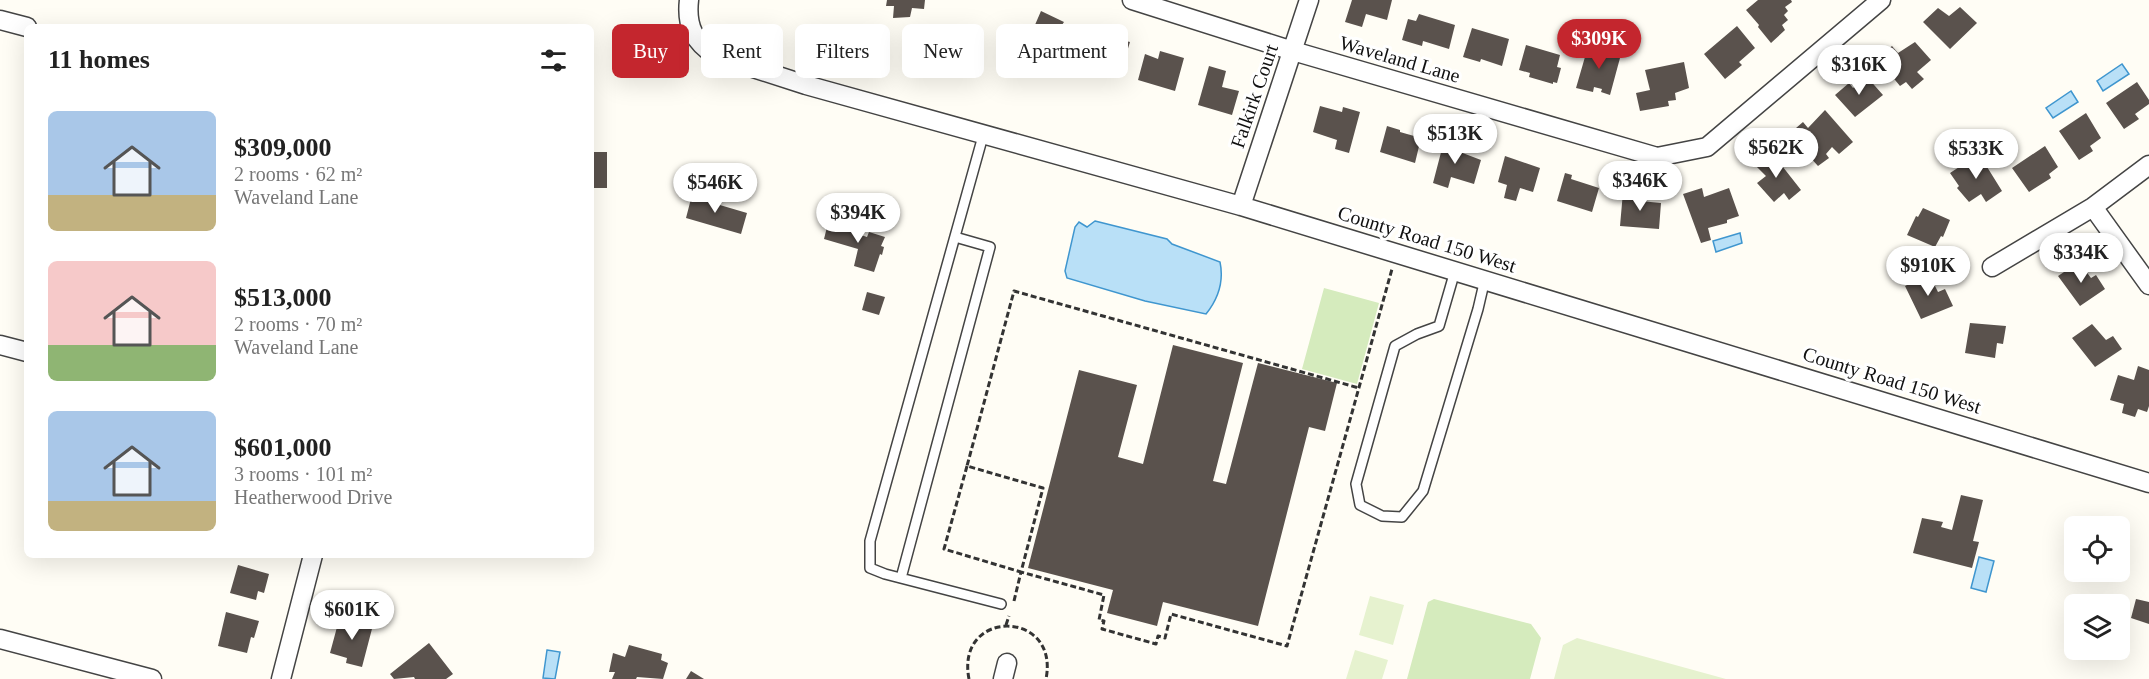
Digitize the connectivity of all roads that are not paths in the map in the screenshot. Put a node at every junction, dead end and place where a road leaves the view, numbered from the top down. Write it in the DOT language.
graph roads {
  1 [pos="689,0"];
  2 [pos="1132,0"];
  3 [pos="1309,0"];
  4 [pos="1881,0"];
  5 [pos="0,20"];
  6 [pos="24,26"];
  7 [pos="1293,51"];
  8 [pos="983,136"];
  9 [pos="2149,165"];
  10 [pos="1241,206"];
  11 [pos="2093,207"];
  12 [pos="955,237"];
  13 [pos="1992,267"];
  14 [pos="1455,271"];
  15 [pos="1485,279"];
  16 [pos="2149,285"];
  17 [pos="0,345"];
  18 [pos="24,351"];
  19 [pos="2149,483"];
  20 [pos="312,558"];
  21 [pos="901,578"];
  22 [pos="1001,604"];
  23 [pos="0,639"];
  24 [pos="152,679"];
  25 [pos="281,679"];
  1 -- 8 [label="street, County Road 150 West"];
  2 -- 7 [label="street, Waveland Lane"];
  3 -- 7 [label="street, Falkirk Court"];
  4 -- 7 [label="street, Waveland Lane"];
  5 -- 6 [label="street"];
  7 -- 10 [label="street, Falkirk Court"];
  8 -- 10 [label="street, County Road 150 West"];
  8 -- 12 [label="lane"];
  9 -- 11 [label="street"];
  10 -- 14 [label="street, County Road 150 West"];
  11 -- 13 [label="street"];
  11 -- 16 [label="street"];
  12 -- 21 [label="lane"];
  12 -- 21 [label="lane"];
  14 -- 15 [label="street, County Road 150 West"];
  14 -- 15 [label="lane"];
  15 -- 19 [label="street, County Road 150 West"];
  17 -- 18 [label="street"];
  20 -- 25 [label="street"];
  21 -- 22 [label="lane"];
  23 -- 24 [label="street"];
}
